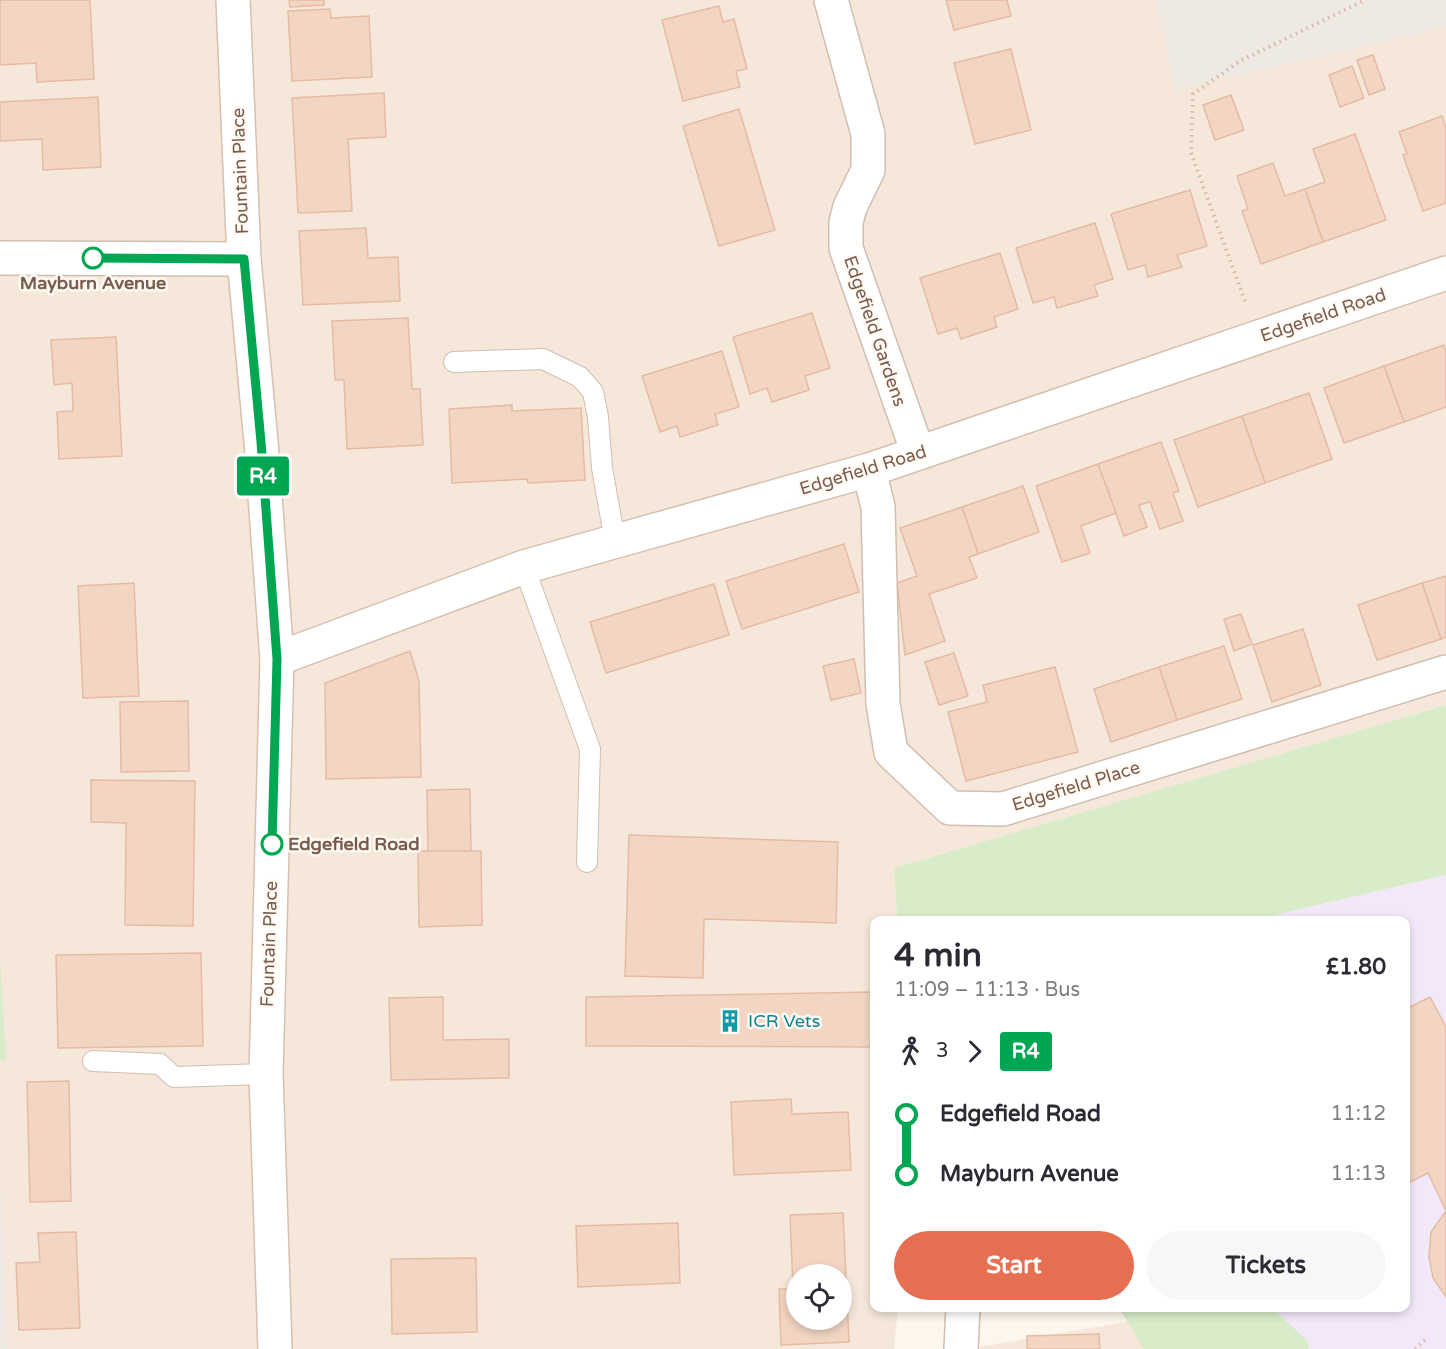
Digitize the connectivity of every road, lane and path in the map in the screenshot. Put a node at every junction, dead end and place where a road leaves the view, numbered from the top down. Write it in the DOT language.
graph roads {
  1 [pos="233,0"];
  2 [pos="831,0"];
  3 [pos="1365,0"];
  4 [pos="0,258"];
  5 [pos="244,259"];
  6 [pos="1446,273"];
  7 [pos="1258,337"];
  8 [pos="454,362"];
  9 [pos="918,453"];
  10 [pos="868,470"];
  11 [pos="615,541"];
  12 [pos="524,567"];
  13 [pos="277,659"];
  14 [pos="1446,672"];
  15 [pos="587,862"];
  16 [pos="93,1061"];
  17 [pos="266,1074"];
  18 [pos="963,1312"];
  19 [pos="1426,1339"];
  20 [pos="275,1349"];
  21 [pos="961,1349"];
  22 [pos="1414,1349"];
  1 -- 5 [label="street, Fountain Place"];
  2 -- 9 [label="street, Edgefield Gardens"];
  3 -- 7 [label="path"];
  4 -- 5 [label="street"];
  5 -- 13 [label="street, Fountain Place"];
  6 -- 7 [label="street, Edgefield Road"];
  7 -- 9 [label="street, Edgefield Road"];
  8 -- 11 [label="lane"];
  9 -- 10 [label="street, Edgefield Road"];
  10 -- 11 [label="street, Edgefield Road"];
  10 -- 14 [label="street, Edgefield Place"];
  11 -- 12 [label="street, Edgefield Road"];
  12 -- 13 [label="street, Edgefield Road"];
  12 -- 15 [label="lane"];
  13 -- 17 [label="street, Fountain Place"];
  16 -- 17 [label="lane"];
  17 -- 20 [label="street, Fountain Place"];
  18 -- 21 [label="street"];
  19 -- 22 [label="path"];
}
